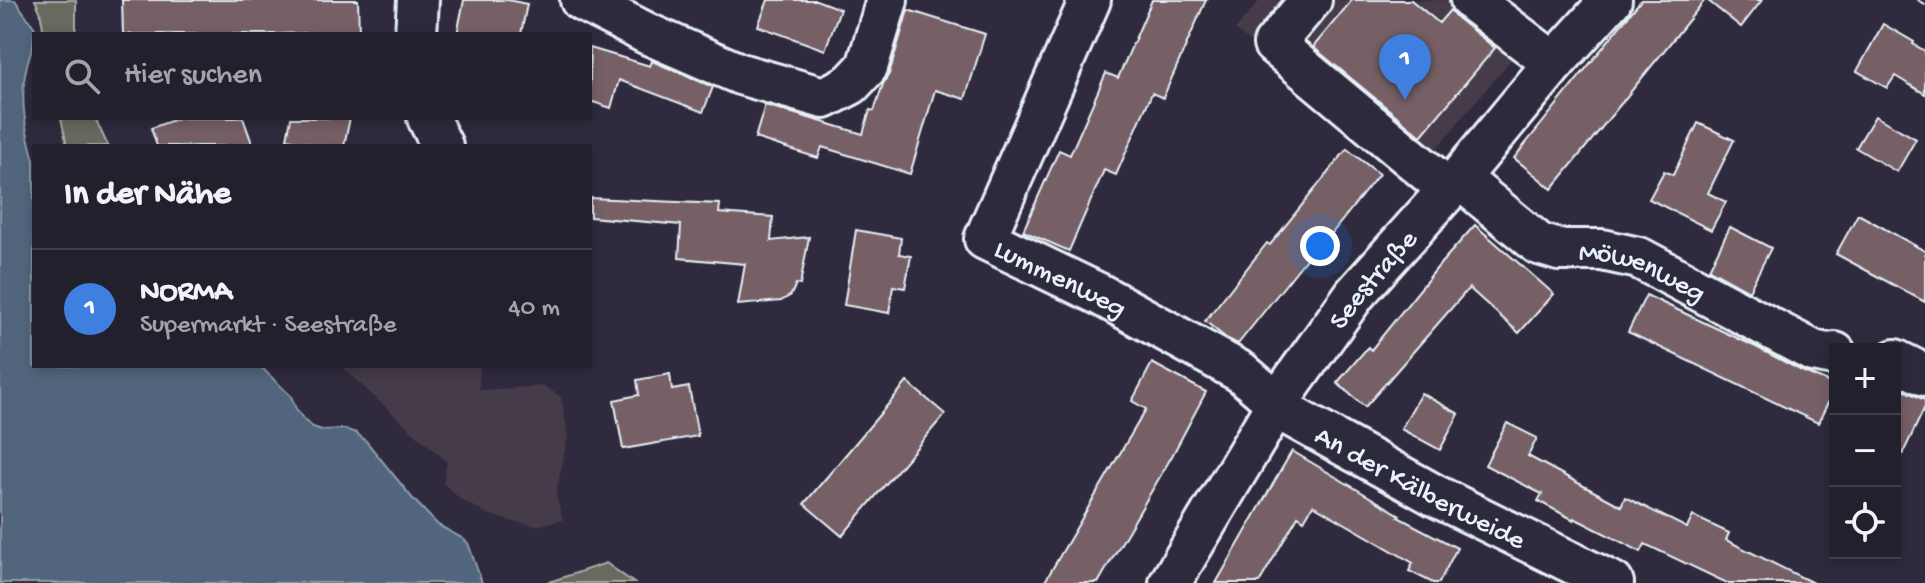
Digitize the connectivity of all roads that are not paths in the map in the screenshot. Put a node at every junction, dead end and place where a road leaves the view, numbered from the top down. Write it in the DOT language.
graph roads {
  1 [pos="418,0"];
  2 [pos="581,0"];
  3 [pos="887,0"];
  4 [pos="1090,0"];
  5 [pos="1311,0"];
  6 [pos="1471,0"];
  7 [pos="1611,0"];
  8 [pos="416,32"];
  9 [pos="1554,63"];
  10 [pos="429,120"];
  11 [pos="441,144"];
  12 [pos="1454,184"];
  13 [pos="1829,354"];
  14 [pos="1901,363"];
  15 [pos="1925,375"];
  16 [pos="1278,402"];
  17 [pos="1573,574"];
  18 [pos="1170,583"];
  19 [pos="1613,583"];
  1 -- 8 [label="street"];
  2 -- 3 [label="street"];
  4 -- 16 [label="street, Lummenweg"];
  5 -- 12 [label="street, Möwenweg"];
  6 -- 9 [label="street"];
  7 -- 9 [label="street, Seestraße"];
  9 -- 12 [label="street, Seestraße"];
  10 -- 11 [label="street"];
  12 -- 13 [label="street, Möwenweg"];
  12 -- 16 [label="street, Seestraße"];
  14 -- 15 [label="street"];
  16 -- 17 [label="street, An der Kälberweide"];
  16 -- 18 [label="street, Seestraße"];
  17 -- 19 [label="street, An der Kälberweide"];
}
